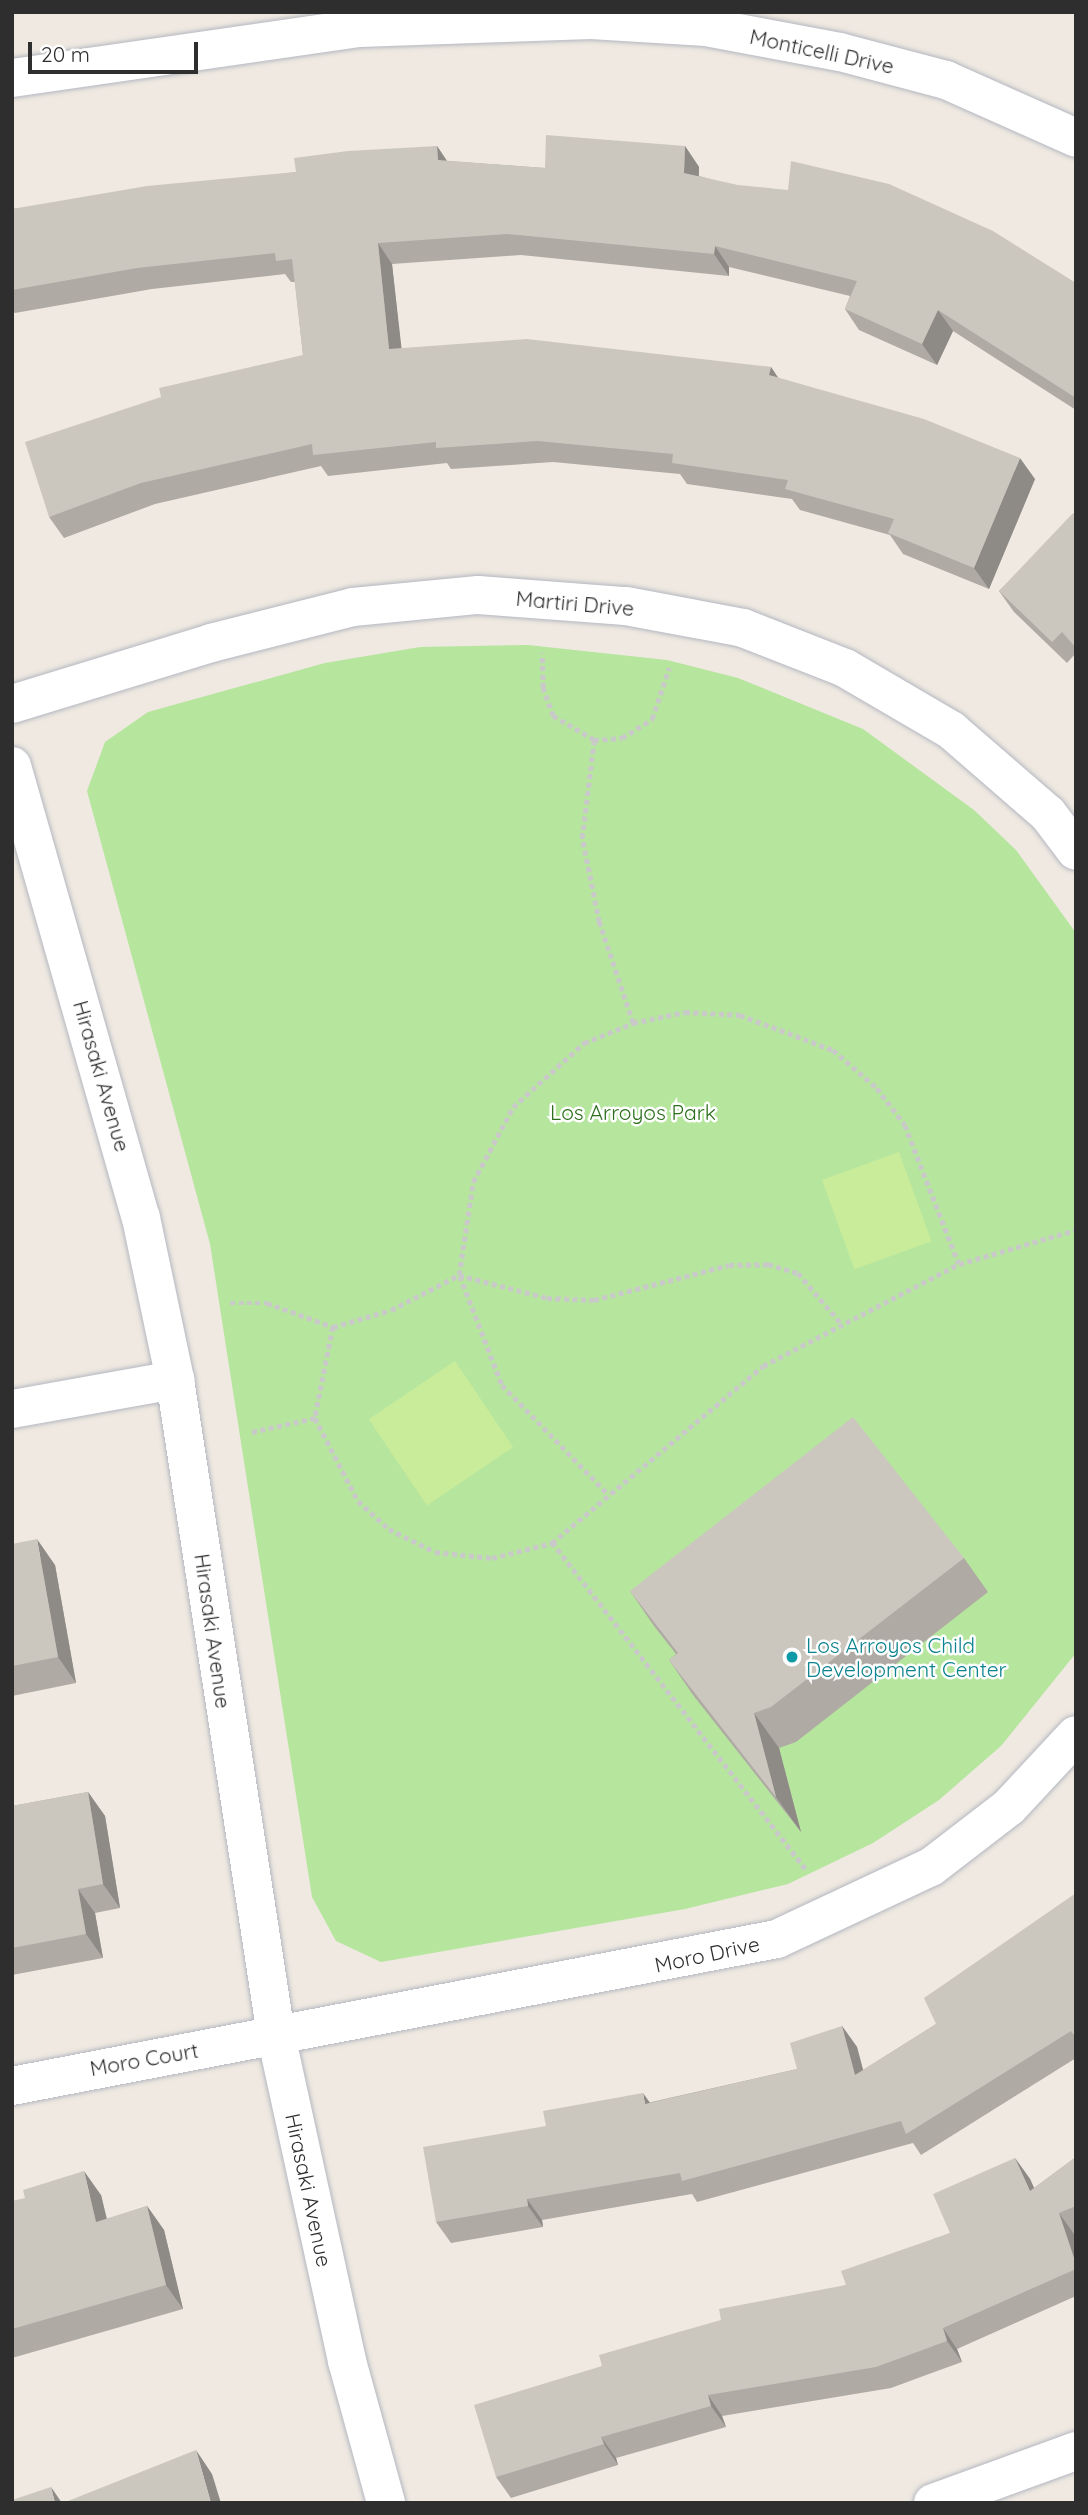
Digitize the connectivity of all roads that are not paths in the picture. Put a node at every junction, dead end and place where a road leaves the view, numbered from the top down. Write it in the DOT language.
graph roads {
  1 [pos="12,78"];
  2 [pos="1076,138"];
  3 [pos="12,704"];
  4 [pos="12,766"];
  5 [pos="1076,851"];
  6 [pos="175,1380"];
  7 [pos="12,1409"];
  8 [pos="1076,1735"];
  9 [pos="276,2035"];
  10 [pos="12,2087"];
  11 [pos="1076,2451"];
  12 [pos="386,2503"];
  13 [pos="933,2503"];
  1 -- 2 [label="street, Monticelli Drive"];
  3 -- 5 [label="street, Martiri Drive"];
  4 -- 6 [label="street, Hirasaki Avenue"];
  6 -- 7 [label="street"];
  6 -- 9 [label="street, Hirasaki Avenue"];
  8 -- 9 [label="street, Moro Drive"];
  9 -- 10 [label="street, Moro Court"];
  9 -- 12 [label="street, Hirasaki Avenue"];
  11 -- 13 [label="street"];
}
